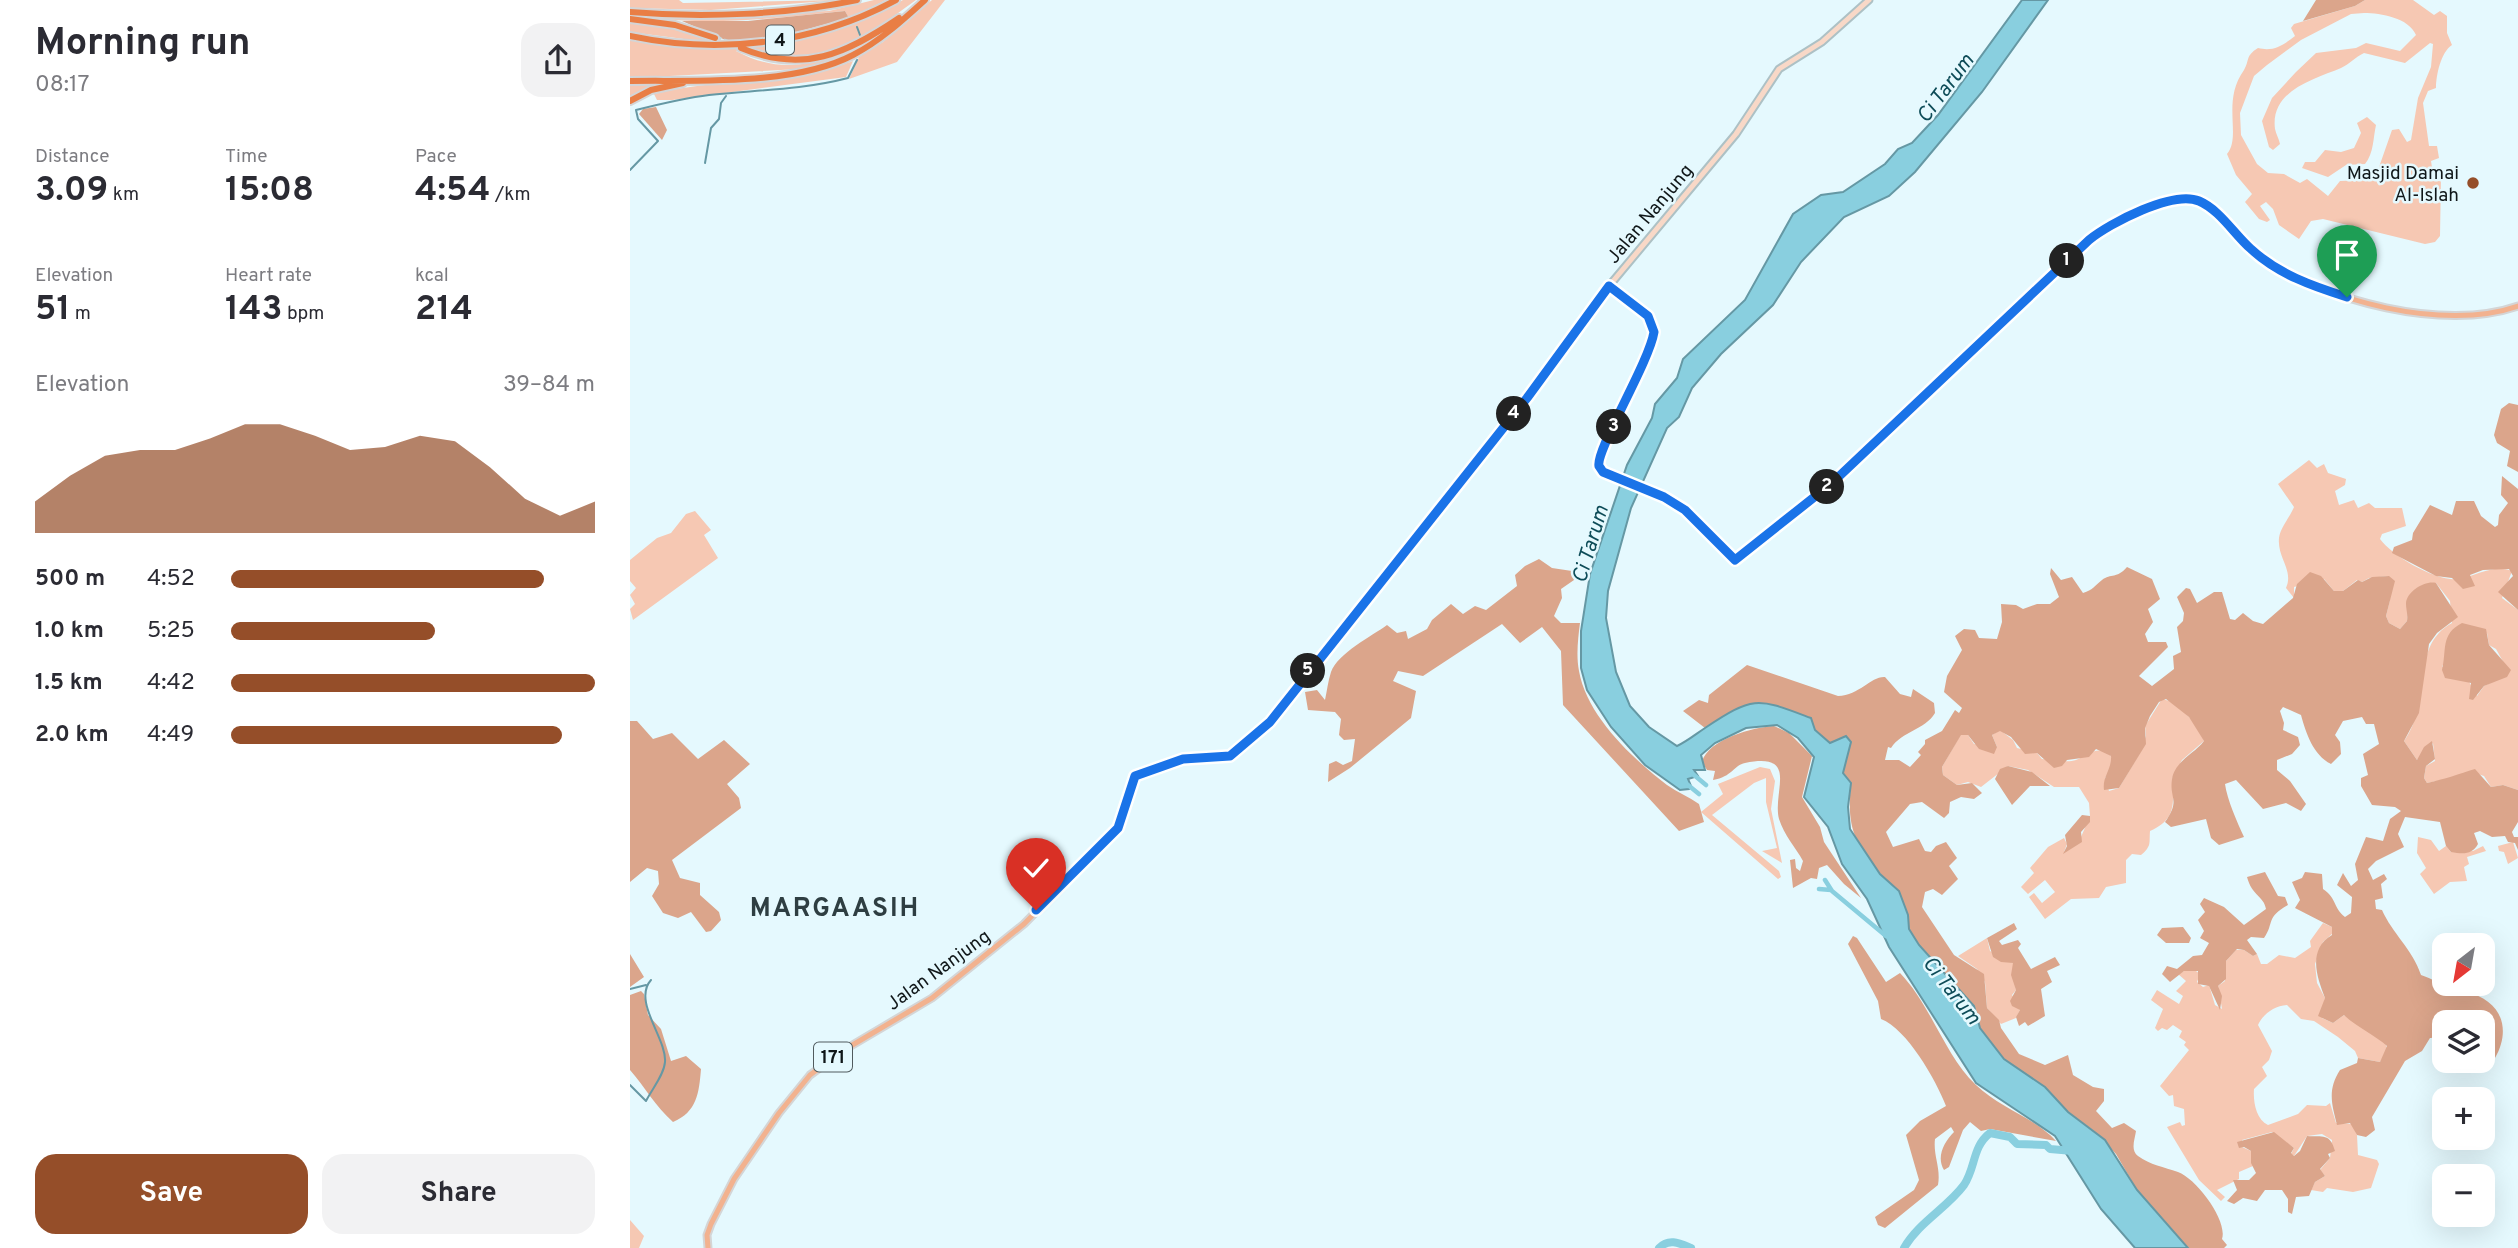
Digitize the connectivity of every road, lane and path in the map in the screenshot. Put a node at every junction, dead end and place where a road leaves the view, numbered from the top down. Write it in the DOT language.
graph roads {
  1 [pos="857,0"];
  2 [pos="896,0"];
  3 [pos="924,0"];
  4 [pos="1869,0"];
  5 [pos="630,12"];
  6 [pos="655,18"];
  7 [pos="630,19"];
  8 [pos="630,36"];
  9 [pos="715,38"];
  10 [pos="741,48"];
  11 [pos="630,81"];
  12 [pos="672,82"];
  13 [pos="630,101"];
  14 [pos="1609,286"];
  15 [pos="2518,306"];
  16 [pos="708,1248"];
  1 -- 6 [label="highway"];
  2 -- 8 [label="highway, 4"];
  3 -- 10 [label="highway"];
  3 -- 12 [label="highway, 4"];
  4 -- 14 [label="main road, Jalan Nanjung / 171"];
  5 -- 6 [label="highway"];
  6 -- 7 [label="highway"];
  6 -- 9 [label="highway"];
  11 -- 12 [label="highway, 4"];
  12 -- 13 [label="highway"];
  14 -- 15 [label="main road"];
  14 -- 16 [label="main road, Jalan Nanjung / 171"];
}
